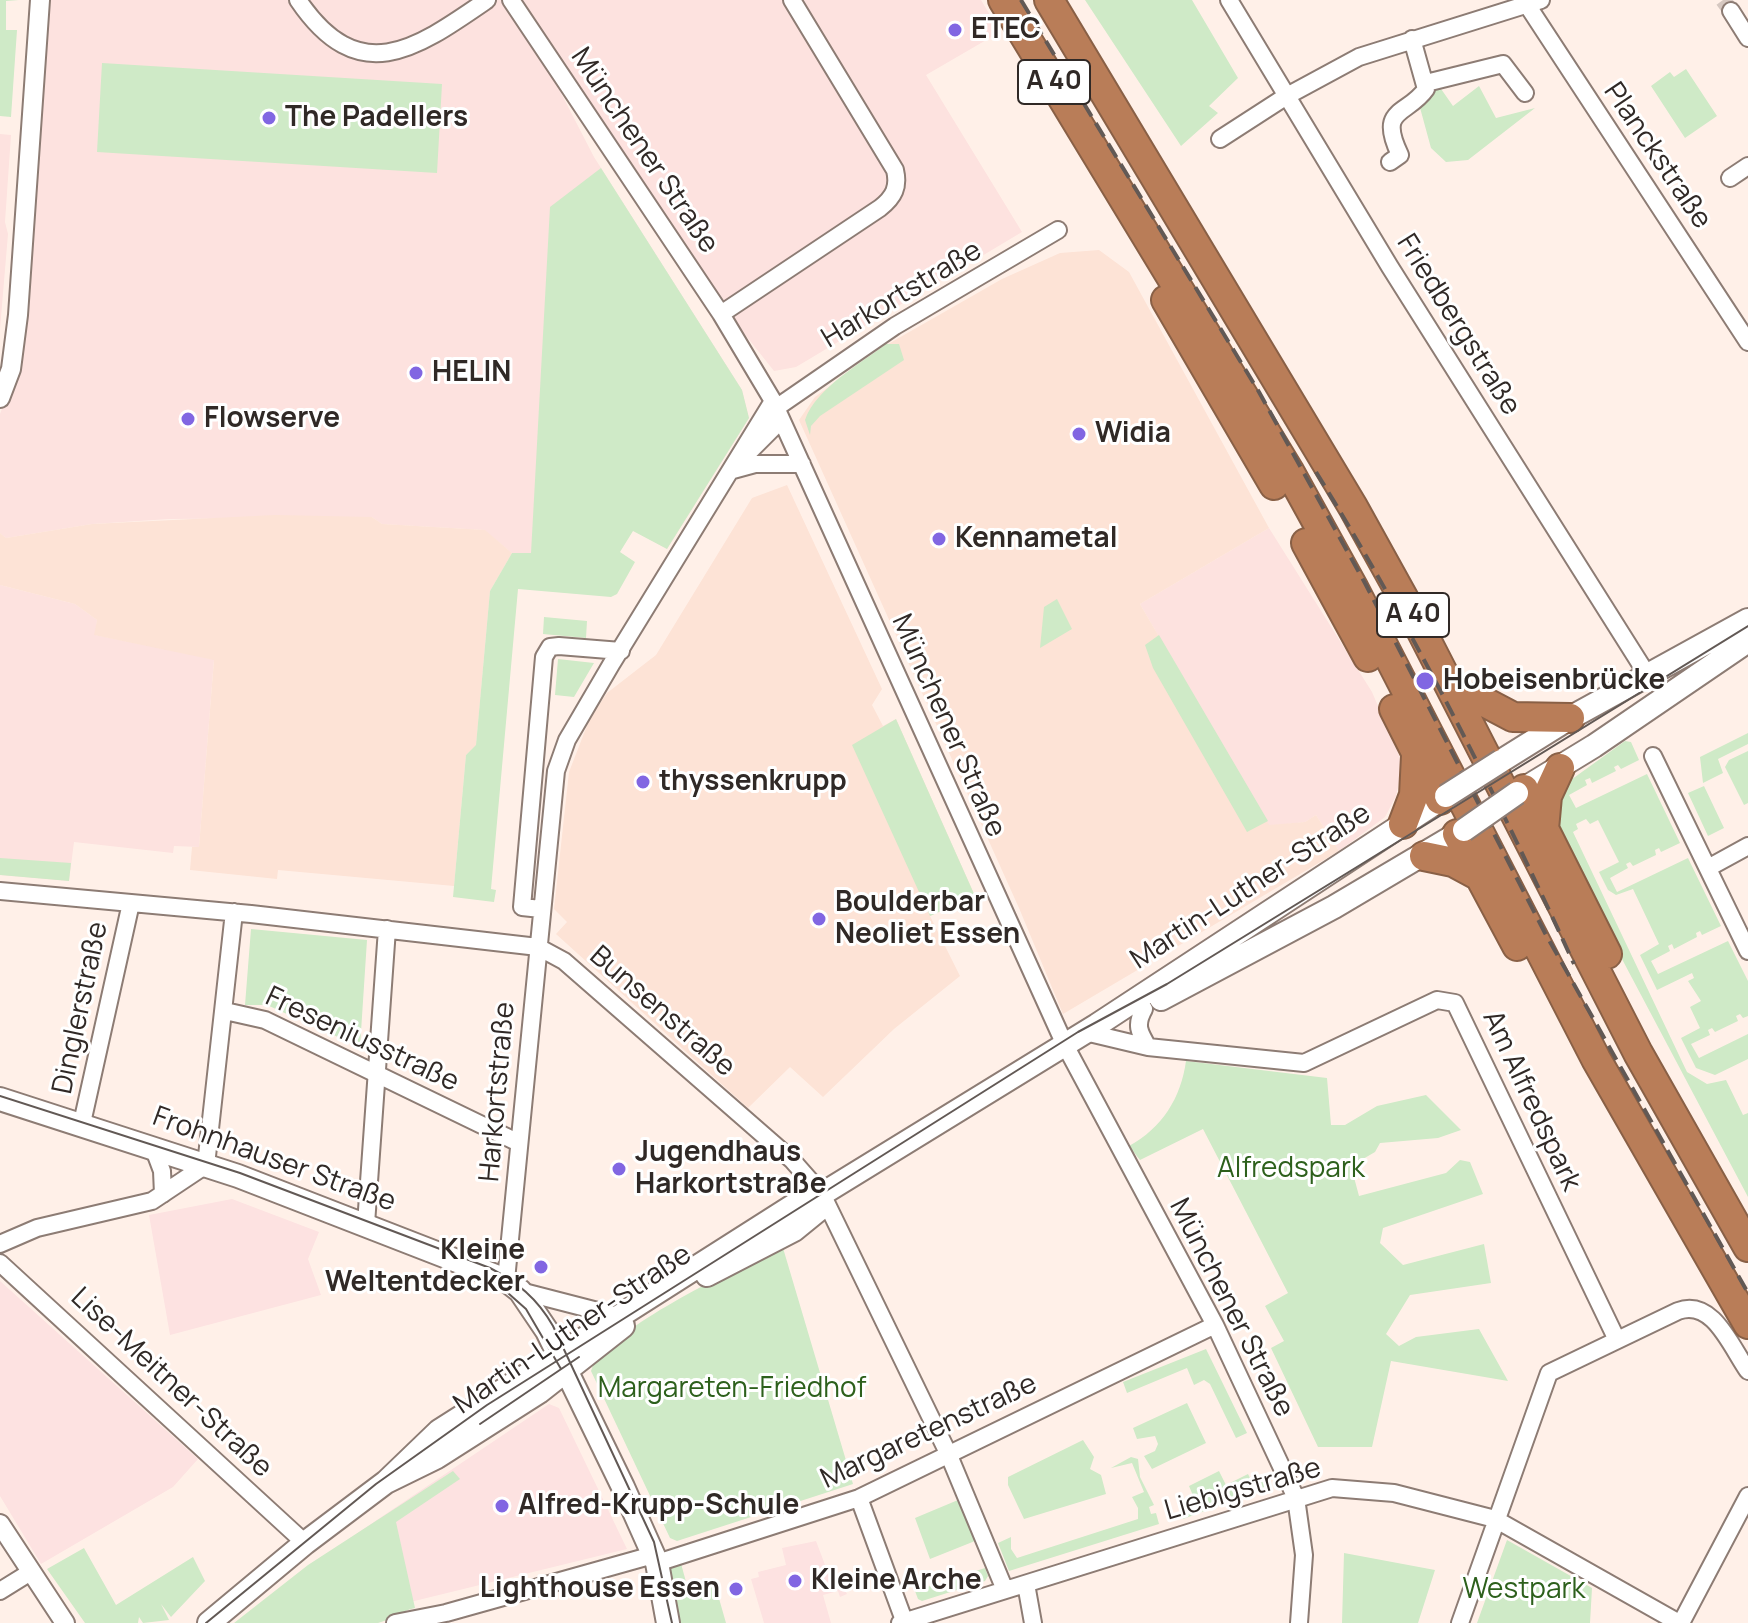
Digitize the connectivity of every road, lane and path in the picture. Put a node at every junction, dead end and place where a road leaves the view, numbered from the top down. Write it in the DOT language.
graph roads {
  1 [pos="40,0"];
  2 [pos="298,0"];
  3 [pos="487,0"];
  4 [pos="511,0"];
  5 [pos="792,0"];
  6 [pos="1003,0"];
  7 [pos="1049,0"];
  8 [pos="1229,0"];
  9 [pos="1530,1"];
  10 [pos="1731,11"];
  11 [pos="1748,38"];
  12 [pos="1412,39"];
  13 [pos="1086,61"];
  14 [pos="1426,83"];
  15 [pos="1525,93"];
  16 [pos="1285,97"];
  17 [pos="1220,139"];
  18 [pos="1390,162"];
  19 [pos="1105,165"];
  20 [pos="1748,166"];
  21 [pos="1730,178"];
  22 [pos="1058,230"];
  23 [pos="721,314"];
  24 [pos="1742,320"];
  25 [pos="1748,342"];
  26 [pos="0,398"];
  27 [pos="777,410"];
  28 [pos="802,464"];
  29 [pos="733,470"];
  30 [pos="1748,620"];
  31 [pos="1748,641"];
  32 [pos="621,651"];
  33 [pos="1648,676"];
  34 [pos="1477,698"];
  35 [pos="1570,718"];
  36 [pos="1416,751"];
  37 [pos="1653,756"];
  38 [pos="1504,759"];
  39 [pos="1560,768"];
  40 [pos="1520,791"];
  41 [pos="1443,798"];
  42 [pos="1403,824"];
  43 [pos="1544,830"];
  44 [pos="1460,832"];
  45 [pos="1748,846"];
  46 [pos="1424,856"];
  47 [pos="1708,868"];
  48 [pos="1479,876"];
  49 [pos="0,891"];
  50 [pos="131,903"];
  51 [pos="541,909"];
  52 [pos="234,912"];
  53 [pos="387,929"];
  54 [pos="538,947"];
  55 [pos="1748,951"];
  56 [pos="1144,1009"];
  57 [pos="225,1011"];
  58 [pos="1091,1029"];
  59 [pos="1065,1045"];
  60 [pos="1148,1047"];
  61 [pos="375,1073"];
  62 [pos="0,1099"];
  63 [pos="82,1123"];
  64 [pos="519,1143"];
  65 [pos="153,1147"];
  66 [pos="206,1165"];
  67 [pos="163,1194"];
  68 [pos="822,1194"];
  69 [pos="366,1224"];
  70 [pos="1748,1224"];
  71 [pos="0,1244"];
  72 [pos="1748,1247"];
  73 [pos="0,1263"];
  74 [pos="513,1285"];
  75 [pos="617,1316"];
  76 [pos="1215,1325"];
  77 [pos="1742,1336"];
  78 [pos="1617,1340"];
  79 [pos="563,1362"];
  80 [pos="1748,1371"];
  81 [pos="948,1453"];
  82 [pos="1748,1496"];
  83 [pos="859,1498"];
  84 [pos="1296,1498"];
  85 [pos="1495,1519"];
  86 [pos="0,1524"];
  87 [pos="305,1543"];
  88 [pos="655,1559"];
  89 [pos="29,1573"];
  90 [pos="1026,1584"];
  91 [pos="1005,1590"];
  92 [pos="0,1591"];
  93 [pos="1646,1605"];
  94 [pos="447,1618"];
  95 [pos="65,1623"];
  96 [pos="209,1623"];
  97 [pos="395,1623"];
  98 [pos="668,1623"];
  99 [pos="903,1623"];
  100 [pos="1033,1623"];
  101 [pos="1299,1623"];
  102 [pos="1460,1623"];
  103 [pos="1648,1623"];
  104 [pos="1680,1623"];
  1 -- 26 [label="street"];
  2 -- 3 [label="street"];
  4 -- 23 [label="street, Münchener Straße"];
  5 -- 23 [label="street"];
  6 -- 19 [label="highway, A 40"];
  7 -- 13 [label="highway, A 40"];
  8 -- 16 [label="street, Friedbergstraße"];
  9 -- 12 [label="street"];
  9 -- 24 [label="street, Planckstraße"];
  10 -- 11 [label="street"];
  12 -- 14 [label="street"];
  12 -- 16 [label="street"];
  13 -- 34 [label="highway"];
  13 -- 72 [label="highway, A 40"];
  14 -- 15 [label="street"];
  14 -- 18 [label="street"];
  16 -- 17 [label="street"];
  16 -- 33 [label="street, Friedbergstraße"];
  19 -- 36 [label="highway"];
  19 -- 77 [label="highway, A 40"];
  20 -- 21 [label="street"];
  22 -- 27 [label="street, Harkortstraße"];
  23 -- 27 [label="street, Münchener Straße"];
  24 -- 25 [label="street, Planckstraße"];
  27 -- 28 [label="street, Münchener Straße"];
  27 -- 29 [label="street, Harkortstraße"];
  28 -- 29 [label="street"];
  28 -- 59 [label="street, Münchener Straße"];
  29 -- 32 [label="street, Harkortstraße"];
  30 -- 33 [label="main road, Martin-Luther-Straße"];
  31 -- 39 [label="main road, Martin-Luther-Straße"];
  32 -- 51 [label="street, Harkortstraße"];
  32 -- 51 [label="street"];
  33 -- 35 [label="main road, Martin-Luther-Straße"];
  34 -- 35 [label="highway"];
  34 -- 38 [label="highway"];
  35 -- 38 [label="main road, Martin-Luther-Straße"];
  36 -- 41 [label="highway"];
  36 -- 42 [label="highway"];
  37 -- 47 [label="street"];
  38 -- 40 [label="main road"];
  38 -- 41 [label="main road, Martin-Luther-Straße, bridge"];
  39 -- 40 [label="main road, Martin-Luther-Straße"];
  39 -- 43 [label="highway"];
  40 -- 43 [label="highway"];
  40 -- 44 [label="main road, Martin-Luther-Straße, bridge"];
  41 -- 42 [label="main road, Martin-Luther-Straße"];
  41 -- 44 [label="main road"];
  42 -- 58 [label="main road, Martin-Luther-Straße"];
  43 -- 70 [label="highway"];
  44 -- 46 [label="main road, Martin-Luther-Straße"];
  44 -- 48 [label="highway"];
  45 -- 47 [label="street"];
  46 -- 48 [label="highway"];
  46 -- 56 [label="main road, Martin-Luther-Straße"];
  47 -- 55 [label="street"];
  48 -- 77 [label="highway"];
  49 -- 50 [label="street, Bunsenstraße"];
  50 -- 52 [label="street, Bunsenstraße"];
  50 -- 63 [label="street, Dinglerstraße"];
  51 -- 54 [label="street, Harkortstraße"];
  52 -- 53 [label="street, Bunsenstraße"];
  52 -- 57 [label="street"];
  53 -- 54 [label="street, Bunsenstraße"];
  53 -- 61 [label="street"];
  54 -- 64 [label="street, Harkortstraße"];
  54 -- 68 [label="street, Bunsenstraße"];
  56 -- 58 [label="main road, Martin-Luther-Straße"];
  56 -- 60 [label="street"];
  57 -- 61 [label="street, Freseniusstraße"];
  57 -- 66 [label="street"];
  58 -- 59 [label="main road, Martin-Luther-Straße"];
  58 -- 60 [label="street, Am Alfredspark"];
  59 -- 68 [label="main road, Martin-Luther-Straße"];
  59 -- 76 [label="street, Münchener Straße"];
  60 -- 78 [label="street, Am Alfredspark"];
  61 -- 64 [label="street, Freseniusstraße"];
  61 -- 69 [label="street"];
  62 -- 63 [label="main road, Frohnhauser Straße"];
  63 -- 65 [label="main road, Frohnhauser Straße"];
  64 -- 74 [label="street, Harkortstraße"];
  65 -- 66 [label="main road, Frohnhauser Straße"];
  65 -- 67 [label="street"];
  66 -- 67 [label="street"];
  66 -- 69 [label="main road, Frohnhauser Straße"];
  67 -- 71 [label="street"];
  68 -- 75 [label="main road, Martin-Luther-Straße"];
  68 -- 79 [label="main road, Martin-Luther-Straße"];
  68 -- 81 [label="street, Bunsenstraße"];
  69 -- 74 [label="main road, Frohnhauser Straße"];
  73 -- 87 [label="street, Lise-Meitner-Straße"];
  74 -- 75 [label="street, Frohnhauser Straße"];
  74 -- 79 [label="main road"];
  75 -- 79 [label="main road, Martin-Luther-Straße"];
  76 -- 81 [label="street, Margaretenstraße"];
  76 -- 84 [label="street, Münchener Straße"];
  77 -- 78 [label="street"];
  77 -- 80 [label="street"];
  78 -- 85 [label="street"];
  79 -- 87 [label="main road, Martin-Luther-Straße"];
  79 -- 88 [label="main road"];
  81 -- 83 [label="street, Margaretenstraße"];
  81 -- 91 [label="street, Bunsenstraße"];
  82 -- 104 [label="street"];
  83 -- 88 [label="street, Margaretenstraße"];
  83 -- 99 [label="street"];
  84 -- 85 [label="street, Liebigstraße"];
  84 -- 90 [label="street, Liebigstraße"];
  84 -- 101 [label="street, Münchener Straße"];
  85 -- 93 [label="street, Liebigstraße"];
  85 -- 102 [label="street"];
  86 -- 89 [label="street"];
  87 -- 96 [label="main road, Martin-Luther-Straße"];
  88 -- 94 [label="street, Margaretenstraße"];
  88 -- 98 [label="main road"];
  89 -- 92 [label="street"];
  89 -- 95 [label="street"];
  90 -- 91 [label="street, Liebigstraße"];
  90 -- 100 [label="street"];
  91 -- 99 [label="street, Liebigstraße"];
  93 -- 103 [label="street"];
  93 -- 104 [label="street, Liebigstraße"];
  94 -- 97 [label="street, Margaretenstraße"];
}
